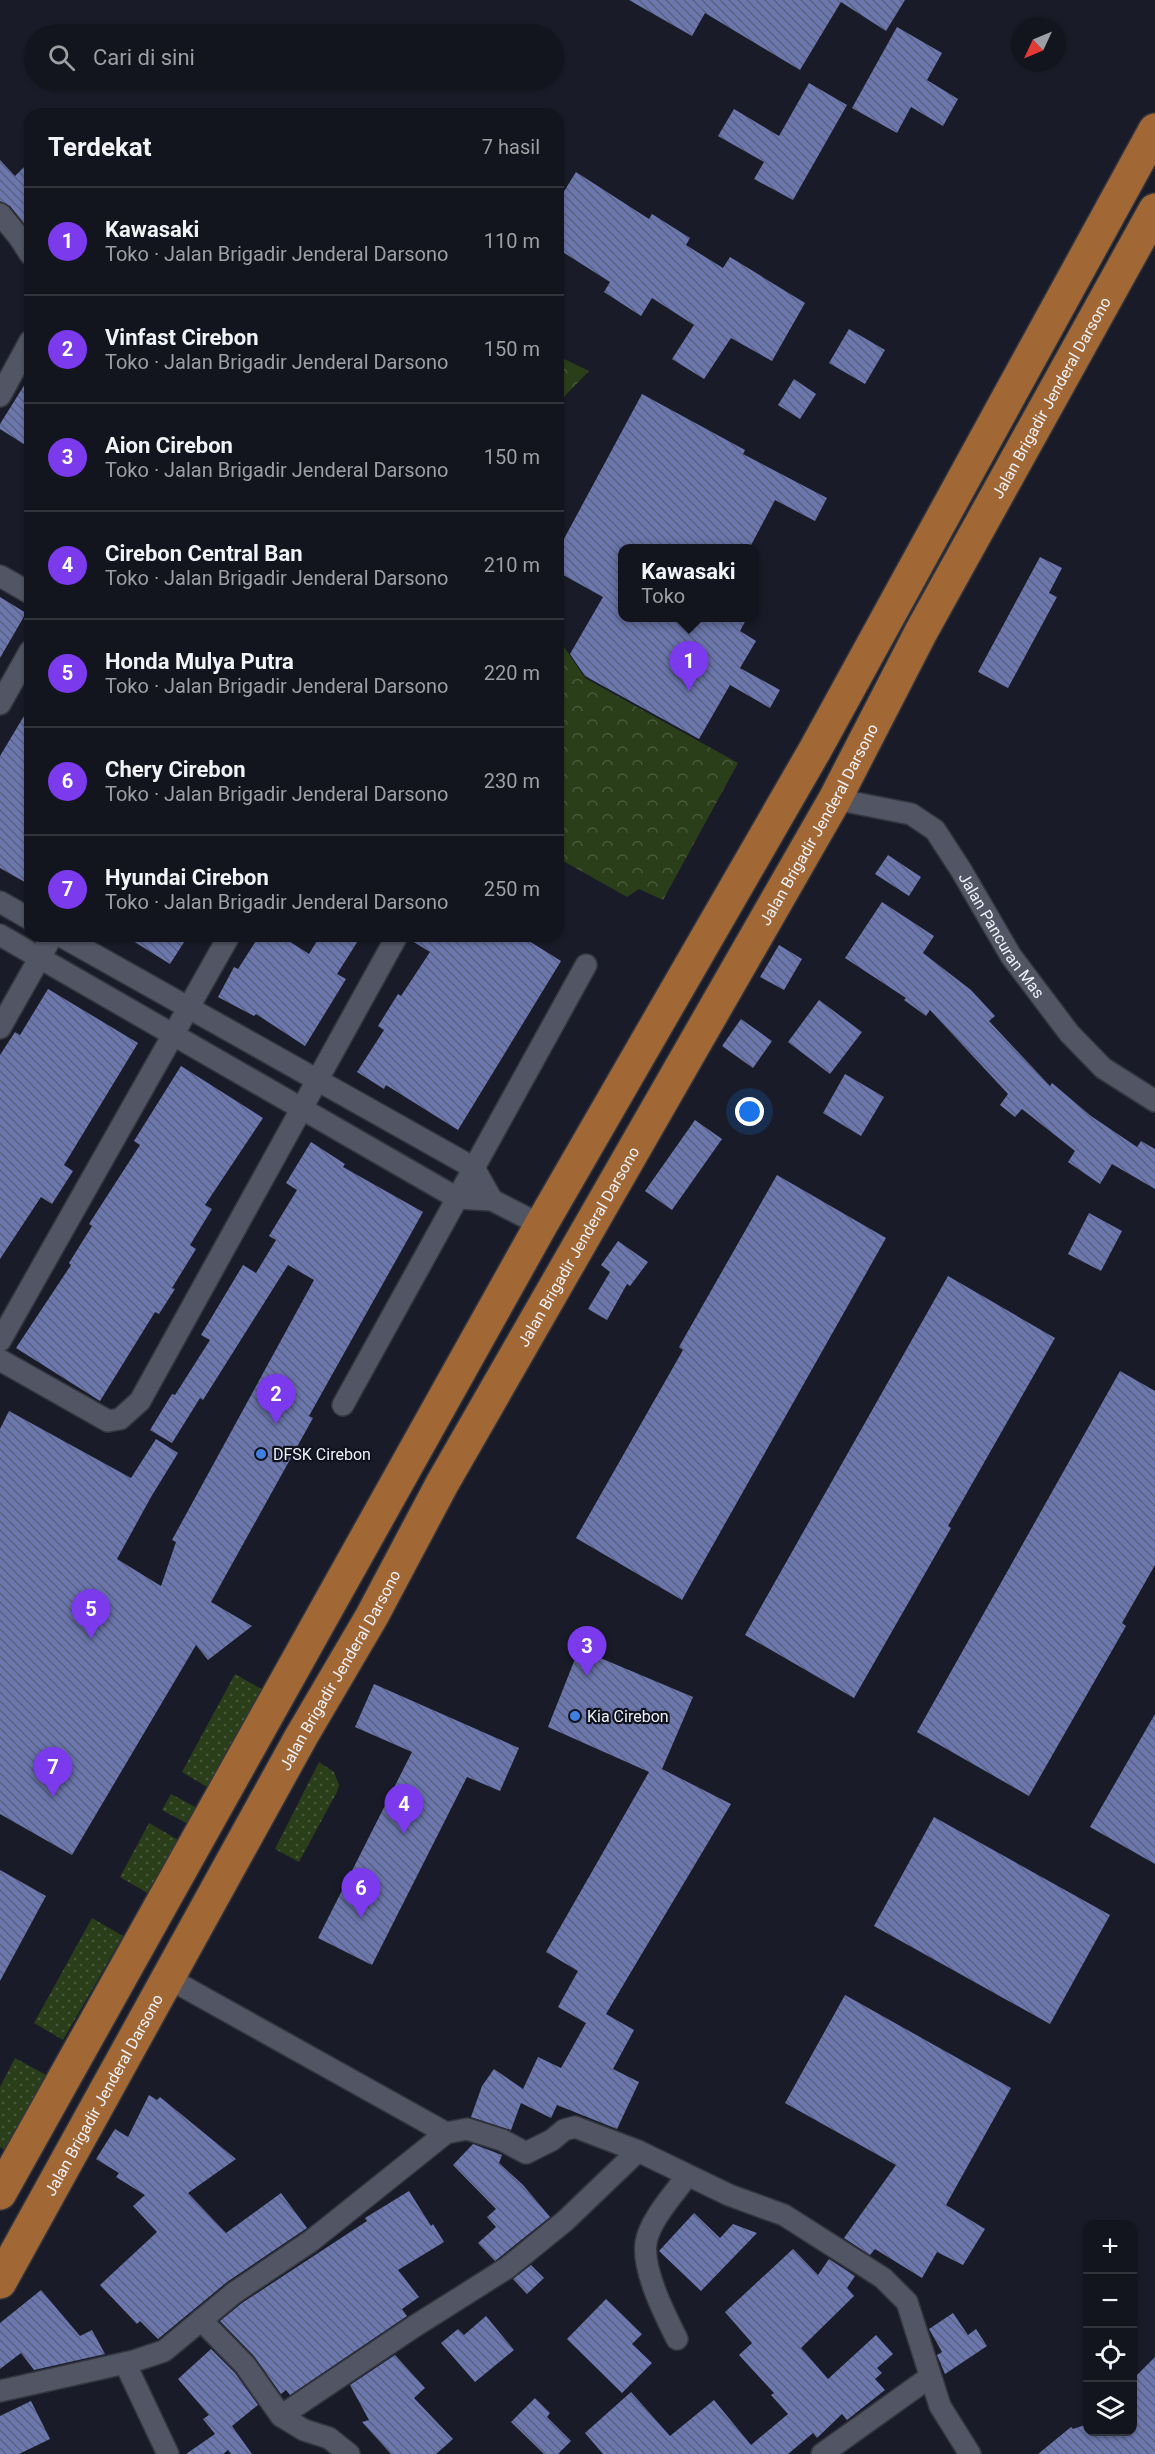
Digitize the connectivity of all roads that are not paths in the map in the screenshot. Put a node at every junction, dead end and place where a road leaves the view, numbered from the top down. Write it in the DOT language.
graph roads {
  1 [pos="1155,130"];
  2 [pos="1155,210"];
  3 [pos="0,214"];
  4 [pos="24,245"];
  5 [pos="24,352"];
  6 [pos="1021,376"];
  7 [pos="1053,393"];
  8 [pos="0,396"];
  9 [pos="0,576"];
  10 [pos="24,590"];
  11 [pos="24,662"];
  12 [pos="0,704"];
  13 [pos="836,799"];
  14 [pos="0,902"];
  15 [pos="24,916"];
  16 [pos="0,935"];
  17 [pos="48,942"];
  18 [pos="72,942"];
  19 [pos="226,942"];
  20 [pos="394,942"];
  21 [pos="39,958"];
  22 [pos="586,965"];
  23 [pos="189,1008"];
  24 [pos="0,1028"];
  25 [pos="174,1035"];
  26 [pos="316,1080"];
  27 [pos="1155,1101"];
  28 [pos="301,1108"];
  29 [pos="474,1168"];
  30 [pos="457,1198"];
  31 [pos="492,1200"];
  32 [pos="541,1225"];
  33 [pos="0,1341"];
  34 [pos="0,1360"];
  35 [pos="343,1405"];
  36 [pos="168,1978"];
  37 [pos="447,2133"];
  38 [pos="638,2151"];
  39 [pos="687,2176"];
  40 [pos="0,2193"];
  41 [pos="2,2274"];
  42 [pos="201,2320"];
  43 [pos="677,2339"];
  44 [pos="125,2363"];
  45 [pos="930,2377"];
  46 [pos="0,2391"];
  47 [pos="281,2416"];
  48 [pos="168,2454"];
  49 [pos="349,2454"];
  50 [pos="822,2454"];
  51 [pos="970,2454"];
  1 -- 6 [label="highway"];
  2 -- 7 [label="highway, Jalan Brigadir Jenderal Darsono"];
  3 -- 4 [label="street"];
  5 -- 8 [label="street"];
  6 -- 7 [label="highway"];
  6 -- 32 [label="highway"];
  7 -- 13 [label="highway, Jalan Brigadir Jenderal Darsono"];
  9 -- 10 [label="street"];
  11 -- 12 [label="street"];
  13 -- 27 [label="street, Jalan Pancuran Mas"];
  13 -- 36 [label="highway, Jalan Brigadir Jenderal Darsono"];
  14 -- 15 [label="street"];
  16 -- 21 [label="street"];
  17 -- 21 [label="street"];
  18 -- 23 [label="street"];
  19 -- 23 [label="street"];
  20 -- 26 [label="street"];
  21 -- 24 [label="street"];
  21 -- 25 [label="street"];
  22 -- 29 [label="street"];
  23 -- 25 [label="street"];
  23 -- 26 [label="street"];
  25 -- 28 [label="street"];
  25 -- 33 [label="street"];
  26 -- 28 [label="street"];
  26 -- 29 [label="street"];
  28 -- 30 [label="street"];
  28 -- 34 [label="street"];
  29 -- 30 [label="street"];
  29 -- 31 [label="street"];
  30 -- 31 [label="street"];
  30 -- 35 [label="street"];
  31 -- 32 [label="street"];
  32 -- 40 [label="highway"];
  36 -- 37 [label="street"];
  36 -- 41 [label="highway, Jalan Brigadir Jenderal Darsono"];
  37 -- 38 [label="street"];
  37 -- 42 [label="street"];
  38 -- 39 [label="street"];
  38 -- 47 [label="street"];
  39 -- 43 [label="street"];
  39 -- 45 [label="street"];
  42 -- 44 [label="street"];
  42 -- 47 [label="street"];
  44 -- 46 [label="street"];
  44 -- 48 [label="street"];
  45 -- 50 [label="street"];
  45 -- 51 [label="street"];
  47 -- 49 [label="street"];
}
